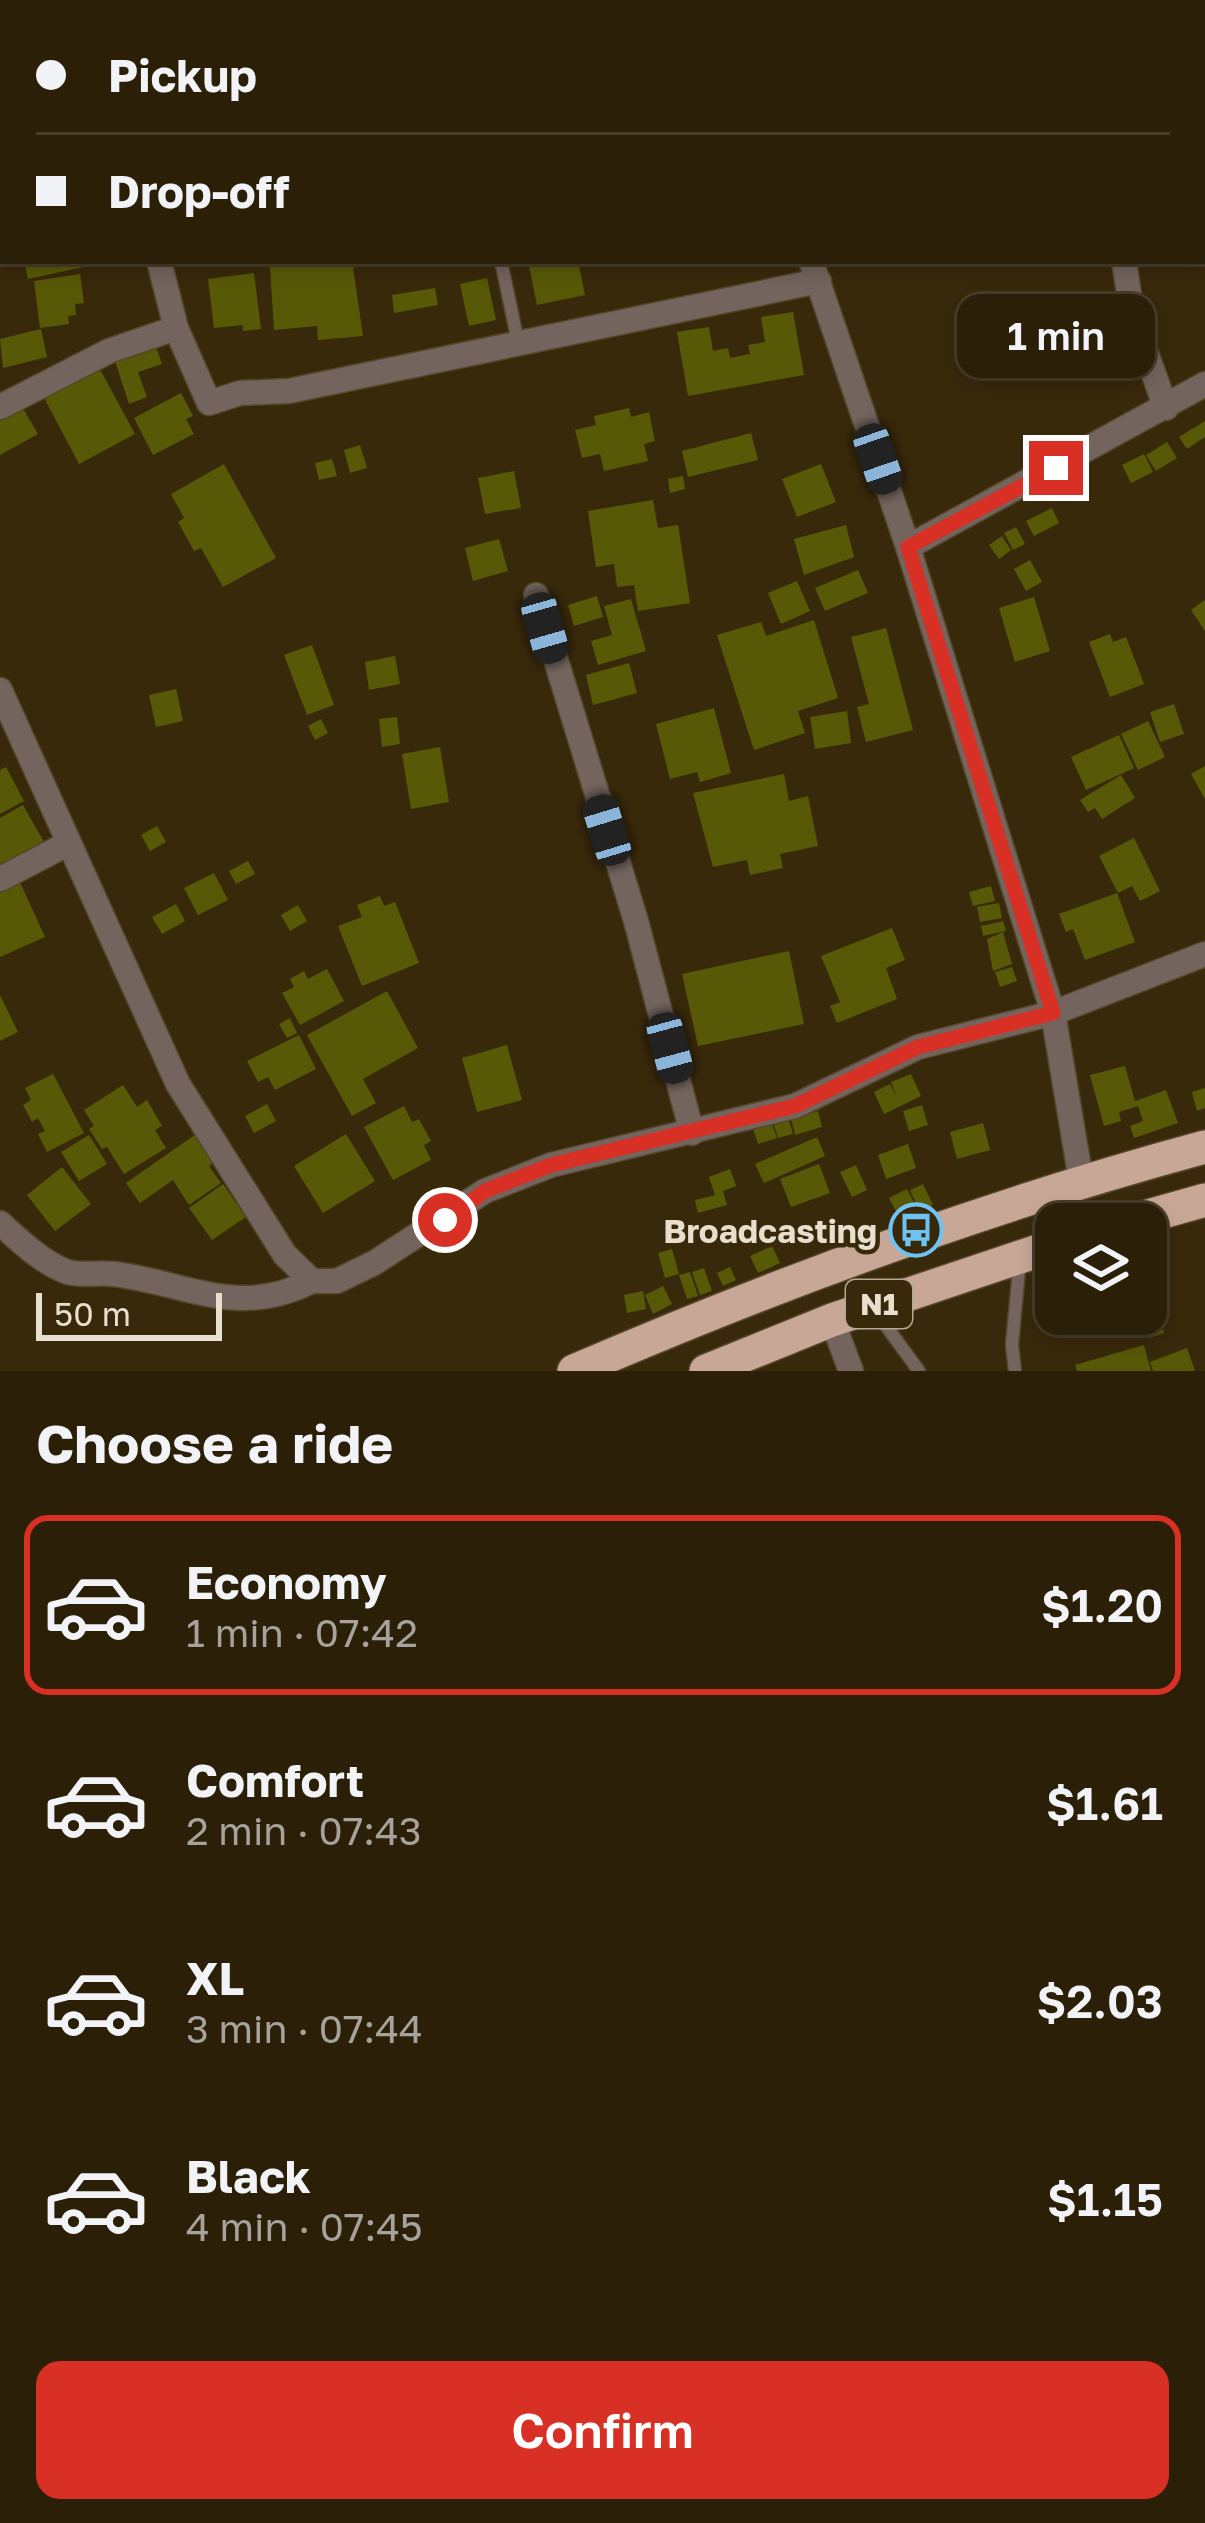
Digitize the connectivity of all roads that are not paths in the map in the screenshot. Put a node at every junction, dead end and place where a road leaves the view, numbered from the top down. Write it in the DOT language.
graph roads {
  1 [pos="160,264"];
  2 [pos="502,264"];
  3 [pos="1124,264"];
  4 [pos="815,271"];
  5 [pos="176,328"];
  6 [pos="518,344"];
  7 [pos="1205,384"];
  8 [pos="0,407"];
  9 [pos="1166,408"];
  10 [pos="908,547"];
  11 [pos="536,595"];
  12 [pos="0,691"];
  13 [pos="67,844"];
  14 [pos="0,879"];
  15 [pos="1205,954"];
  16 [pos="1053,1013"];
  17 [pos="692,1133"];
  18 [pos="1205,1147"];
  19 [pos="1081,1180"];
  20 [pos="1205,1200"];
  21 [pos="1167,1211"];
  22 [pos="0,1223"];
  23 [pos="1035,1252"];
  24 [pos="1020,1257"];
  25 [pos="312,1281"];
  26 [pos="872,1307"];
  27 [pos="832,1320"];
  28 [pos="574,1371"];
  29 [pos="706,1371"];
  30 [pos="851,1371"];
  31 [pos="919,1371"];
  32 [pos="1015,1371"];
  1 -- 5 [label="street"];
  2 -- 6 [label="lane"];
  3 -- 9 [label="street"];
  4 -- 6 [label="street"];
  4 -- 10 [label="street"];
  5 -- 6 [label="street"];
  5 -- 8 [label="street"];
  7 -- 9 [label="street"];
  9 -- 10 [label="street"];
  10 -- 16 [label="street"];
  11 -- 17 [label="street"];
  12 -- 13 [label="street"];
  13 -- 14 [label="street"];
  13 -- 25 [label="street"];
  15 -- 16 [label="street"];
  16 -- 17 [label="street"];
  16 -- 19 [label="street"];
  17 -- 25 [label="street"];
  18 -- 19 [label="highway, N1"];
  19 -- 28 [label="highway, N1"];
  20 -- 21 [label="highway"];
  22 -- 25 [label="street"];
  23 -- 24 [label="highway, N1"];
  24 -- 26 [label="highway, N1"];
  24 -- 32 [label="lane"];
  26 -- 27 [label="highway, N1"];
  26 -- 31 [label="lane"];
  27 -- 29 [label="highway, N1"];
  27 -- 30 [label="street"];
}
